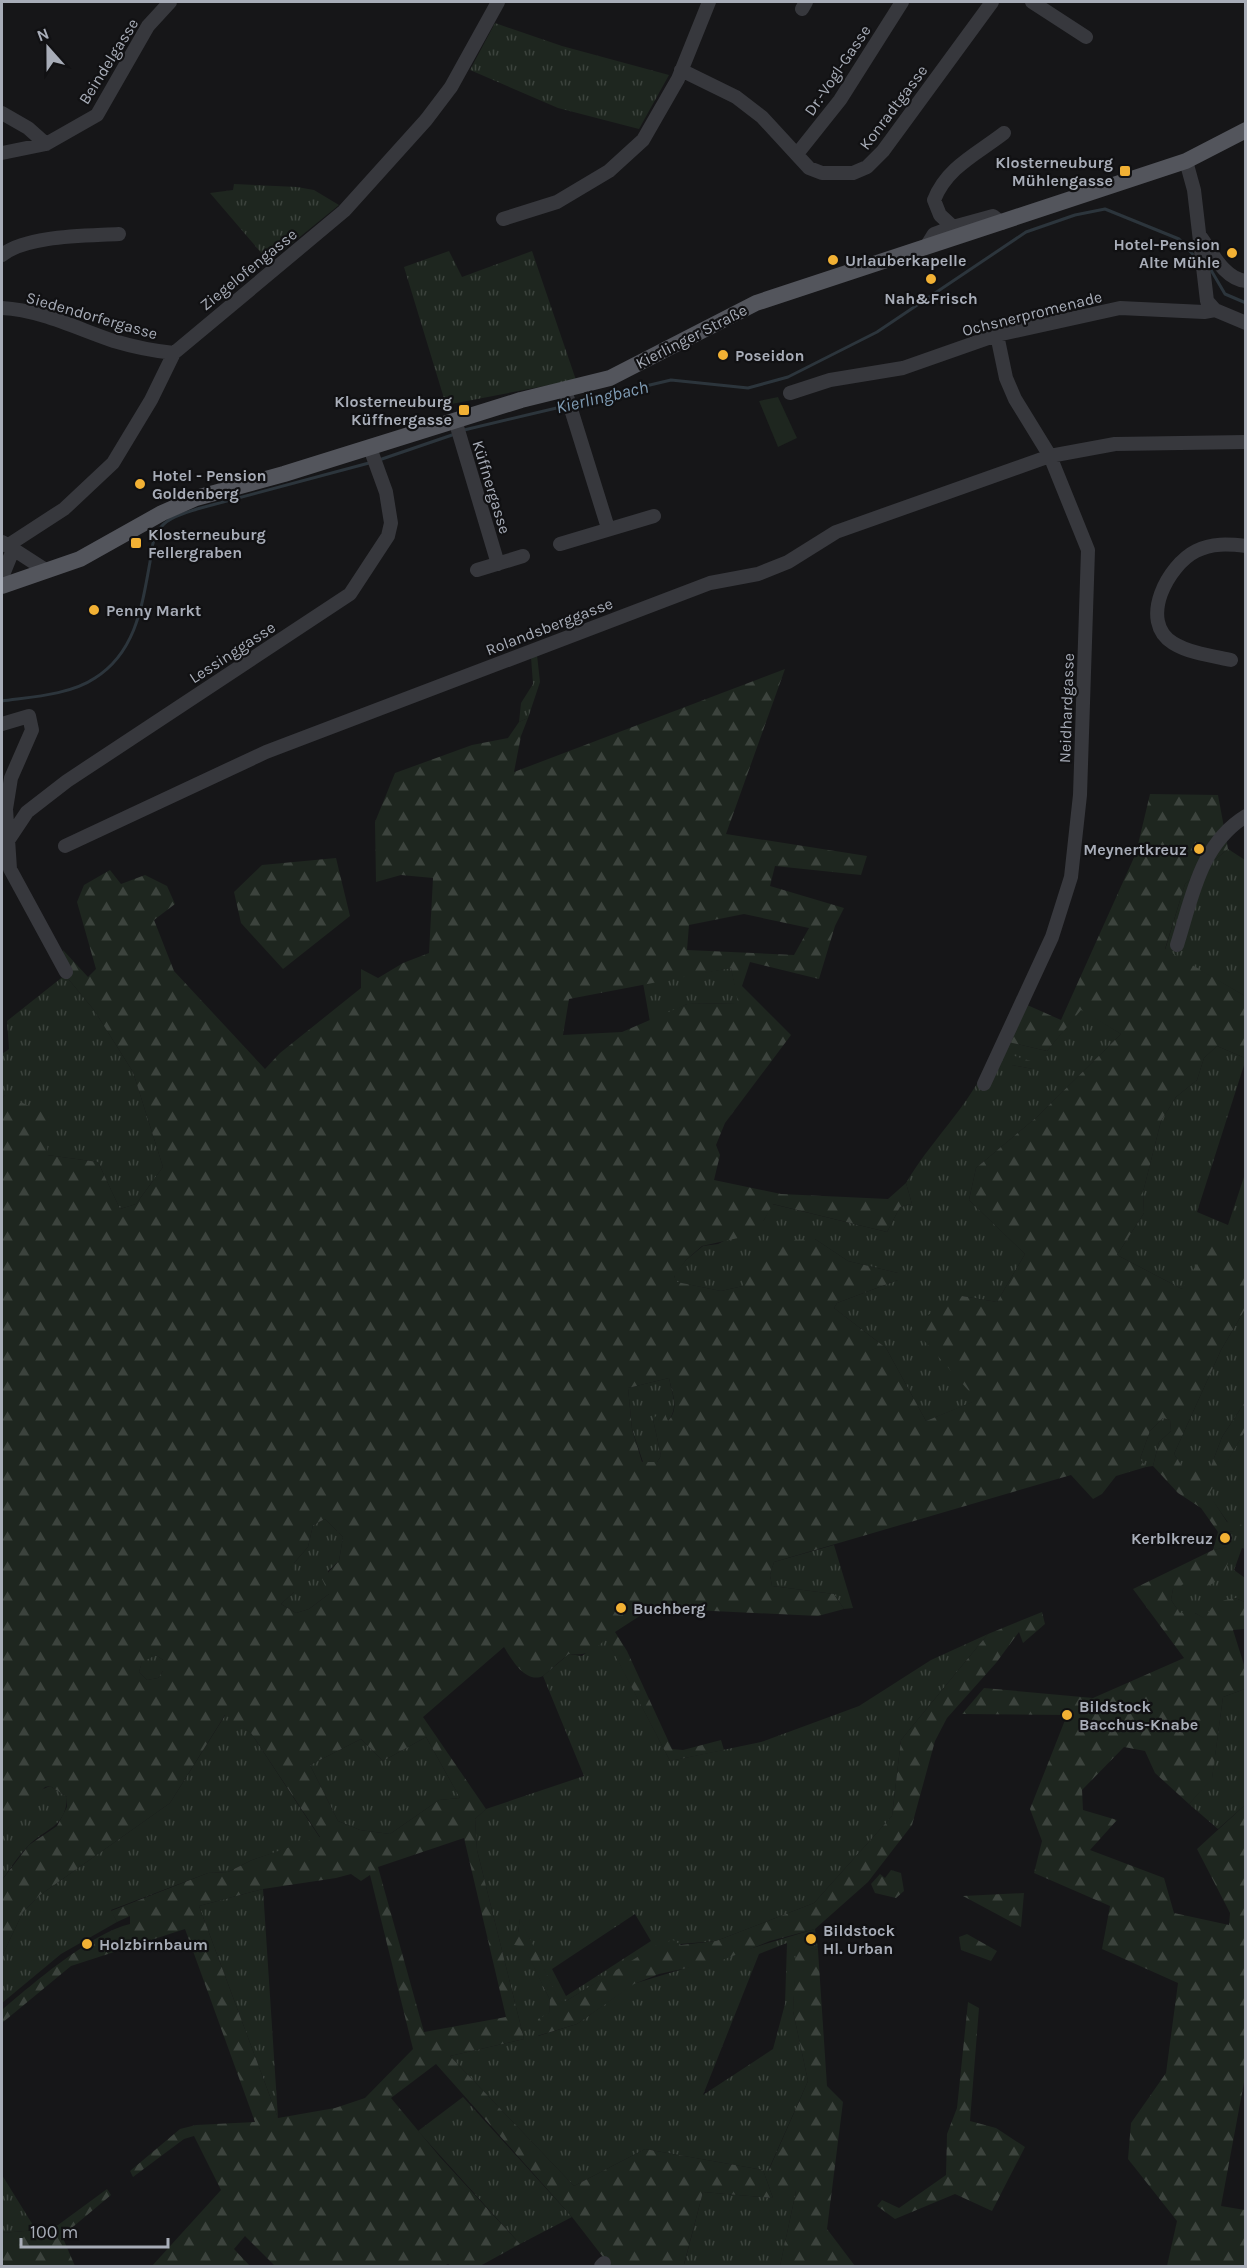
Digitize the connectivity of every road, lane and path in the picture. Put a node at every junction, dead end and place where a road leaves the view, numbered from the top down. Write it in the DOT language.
graph roads {
  1 [pos="170,2"];
  2 [pos="498,2"];
  3 [pos="709,2"];
  4 [pos="902,2"];
  5 [pos="992,2"];
  6 [pos="1032,2"];
  7 [pos="1086,37"];
  8 [pos="681,70"];
  9 [pos="2,113"];
  10 [pos="1245,130"];
  11 [pos="1004,134"];
  12 [pos="46,144"];
  13 [pos="2,153"];
  14 [pos="797,154"];
  15 [pos="1186,161"];
  16 [pos="503,219"];
  17 [pos="1002,223"];
  18 [pos="952,227"];
  19 [pos="119,234"];
  20 [pos="1199,234"];
  21 [pos="926,247"];
  22 [pos="2,255"];
  23 [pos="1245,281"];
  24 [pos="2,308"];
  25 [pos="1215,310"];
  26 [pos="1245,324"];
  27 [pos="997,335"];
  28 [pos="174,353"];
  29 [pos="790,393"];
  30 [pos="567,398"];
  31 [pos="457,427"];
  32 [pos="1245,442"];
  33 [pos="374,456"];
  34 [pos="1050,456"];
  35 [pos="654,516"];
  36 [pos="608,528"];
  37 [pos="560,544"];
  38 [pos="7,546"];
  39 [pos="1245,546"];
  40 [pos="523,555"];
  41 [pos="498,564"];
  42 [pos="477,570"];
  43 [pos="46,571"];
  44 [pos="2,577"];
  45 [pos="2,586"];
  46 [pos="1230,660"];
  47 [pos="2,724"];
  48 [pos="1245,816"];
  49 [pos="9,839"];
  50 [pos="65,846"];
  51 [pos="6,872"];
  52 [pos="1176,945"];
  53 [pos="66,972"];
  54 [pos="984,1084"];
  1 -- 12 [label="street, Beindelgasse"];
  2 -- 28 [label="street, Ziegelofengasse"];
  3 -- 8 [label="street"];
  4 -- 14 [label="street, Dr.-Vogl-Gasse"];
  5 -- 14 [label="street, Konradtgasse"];
  6 -- 7 [label="street"];
  8 -- 14 [label="street, Konradtgasse"];
  8 -- 16 [label="street"];
  9 -- 12 [label="street"];
  10 -- 15 [label="main road, Kierlinger Straße"];
  11 -- 18 [label="street"];
  12 -- 13 [label="street, Beindelgasse"];
  15 -- 17 [label="main road, Kierlinger Straße"];
  15 -- 20 [label="street"];
  17 -- 18 [label="street"];
  17 -- 21 [label="main road, Kierlinger Straße"];
  18 -- 21 [label="street"];
  19 -- 22 [label="street"];
  20 -- 23 [label="street"];
  20 -- 25 [label="street"];
  21 -- 30 [label="main road, Kierlinger Straße"];
  24 -- 28 [label="street, Siedendorfergasse"];
  25 -- 26 [label="street"];
  25 -- 27 [label="street, Ochsnerpromenade"];
  27 -- 29 [label="street, Ochsnerpromenade"];
  27 -- 34 [label="street, Neidhardgasse"];
  28 -- 38 [label="street, Ziegelofengasse"];
  30 -- 31 [label="main road, Kierlinger Straße"];
  30 -- 36 [label="street"];
  31 -- 33 [label="main road, Kierlinger Straße"];
  31 -- 41 [label="street, Küffnergasse"];
  32 -- 34 [label="street, Rolandsberggasse"];
  33 -- 43 [label="main road, Kierlinger Straße"];
  33 -- 49 [label="street, Lessinggasse"];
  34 -- 50 [label="street, Rolandsberggasse"];
  34 -- 54 [label="street, Neidhardgasse"];
  35 -- 36 [label="street"];
  36 -- 37 [label="street"];
  38 -- 43 [label="street"];
  38 -- 44 [label="street"];
  39 -- 46 [label="street"];
  40 -- 41 [label="street"];
  41 -- 42 [label="street"];
  43 -- 45 [label="main road, Kierlinger Straße"];
  47 -- 49 [label="street"];
  48 -- 52 [label="street"];
  49 -- 51 [label="street"];
  51 -- 53 [label="street"];
}
